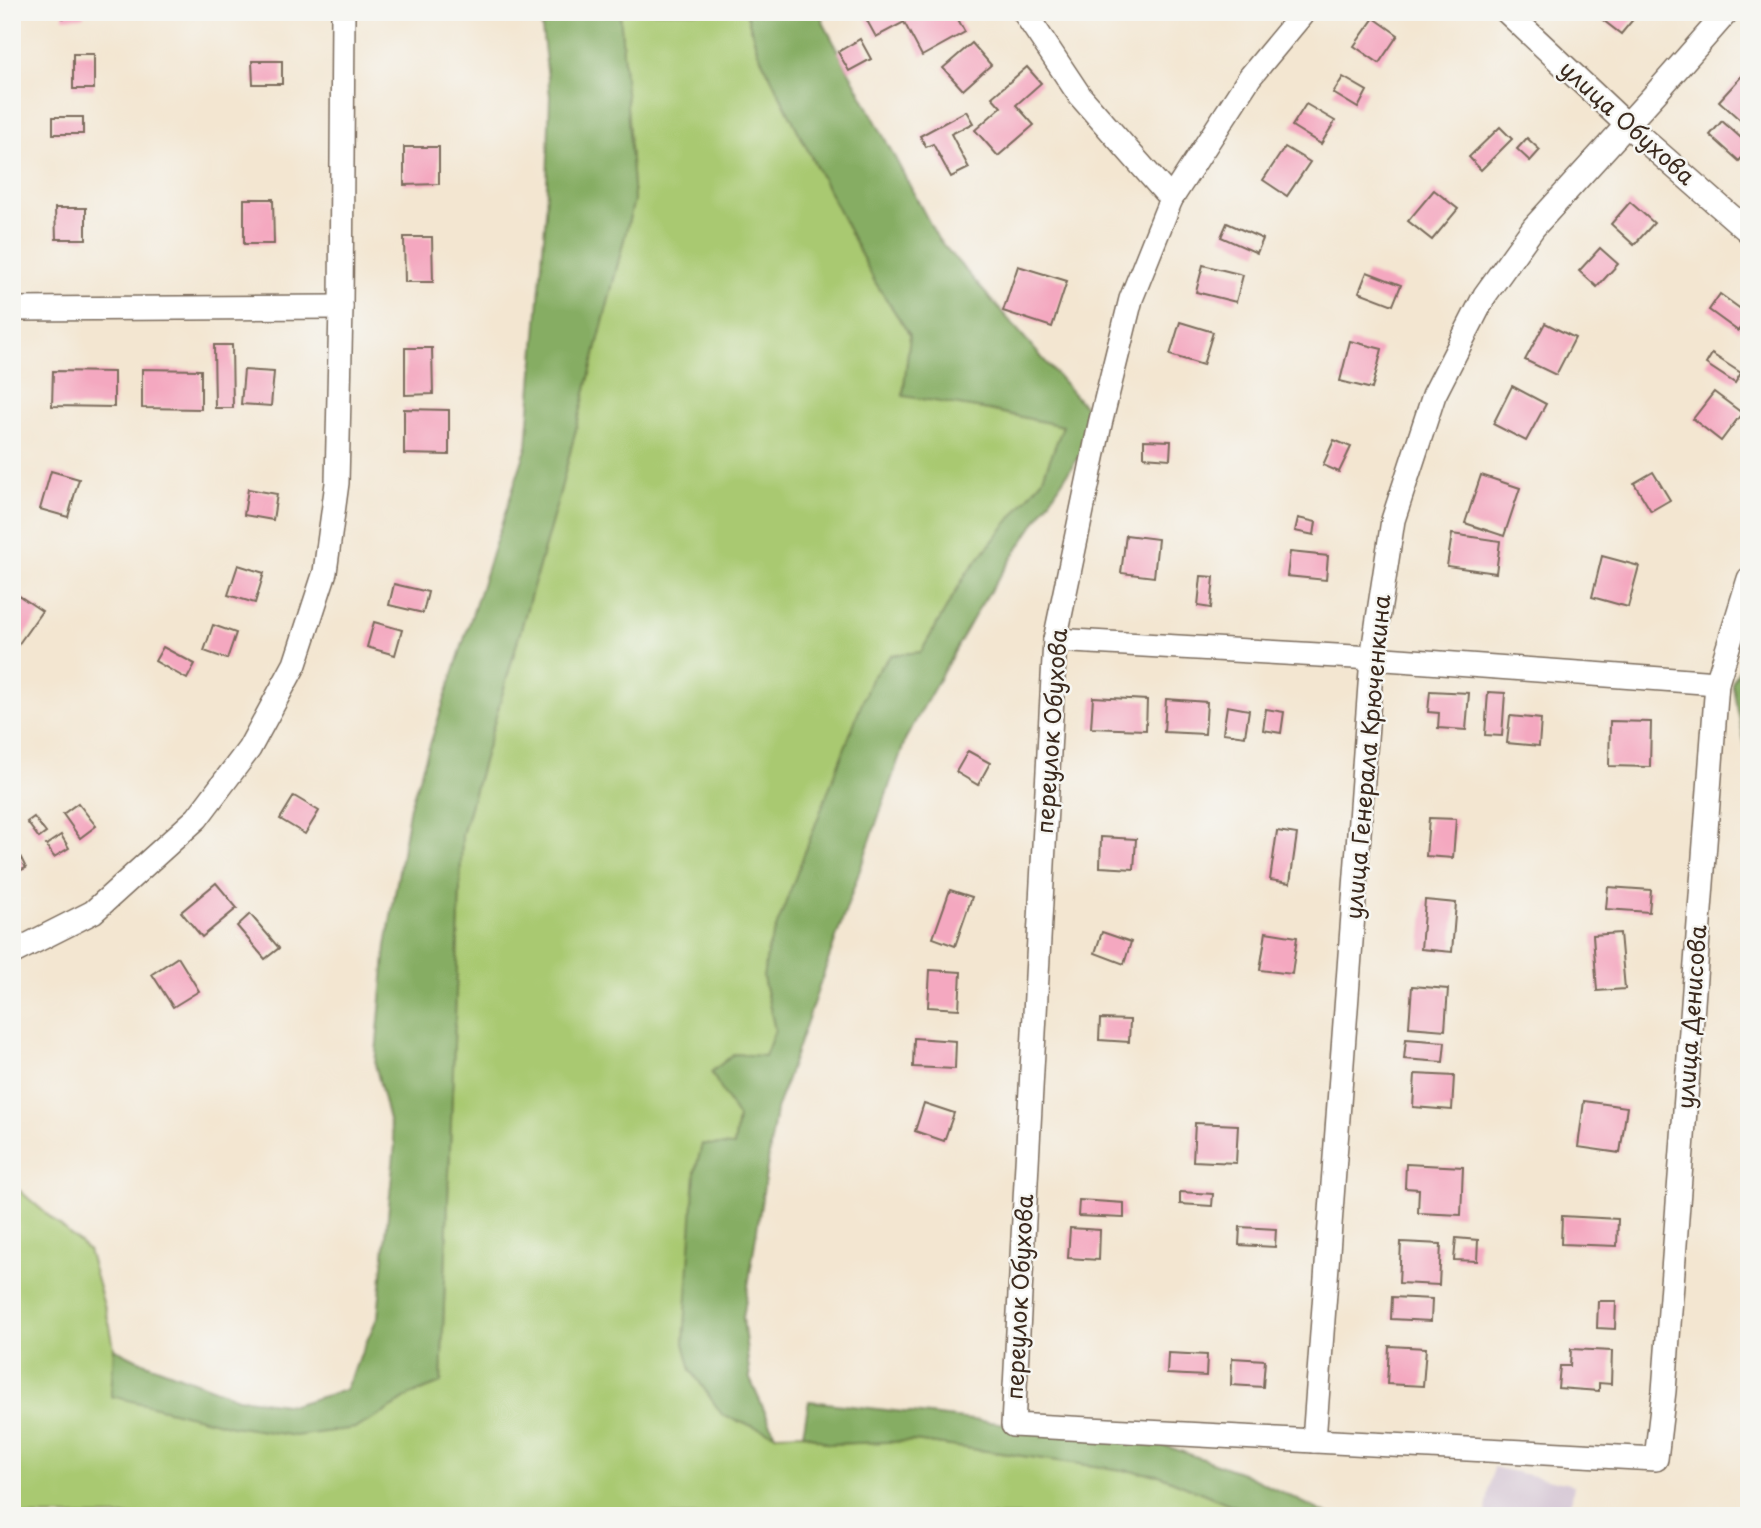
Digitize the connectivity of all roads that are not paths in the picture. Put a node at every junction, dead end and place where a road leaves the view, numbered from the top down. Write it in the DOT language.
graph roads {
  1 [pos="343,12"];
  2 [pos="1024,12"];
  3 [pos="1304,12"];
  4 [pos="1507,12"];
  5 [pos="1727,12"];
  6 [pos="1627,125"];
  7 [pos="1171,199"];
  8 [pos="1749,232"];
  9 [pos="341,307"];
  10 [pos="12,309"];
  11 [pos="1749,579"];
  12 [pos="1055,640"];
  13 [pos="1372,658"];
  14 [pos="1717,683"];
  15 [pos="12,953"];
  16 [pos="1314,1441"];
  1 -- 9 [label="street"];
  2 -- 7 [label="street"];
  3 -- 7 [label="street, переулок Обухова"];
  4 -- 6 [label="street, улица Обухова"];
  5 -- 6 [label="street, улица Генерала Крюченкина"];
  6 -- 8 [label="street, улица Обухова"];
  6 -- 13 [label="street, улица Генерала Крюченкина"];
  7 -- 12 [label="street, переулок Обухова"];
  9 -- 10 [label="street"];
  9 -- 15 [label="street"];
  11 -- 14 [label="street, улица Денисова"];
  12 -- 13 [label="street"];
  12 -- 16 [label="street, переулок Обухова"];
  13 -- 14 [label="street"];
  13 -- 16 [label="street, улица Генерала Крюченкина"];
  14 -- 16 [label="street, улица Денисова"];
}
